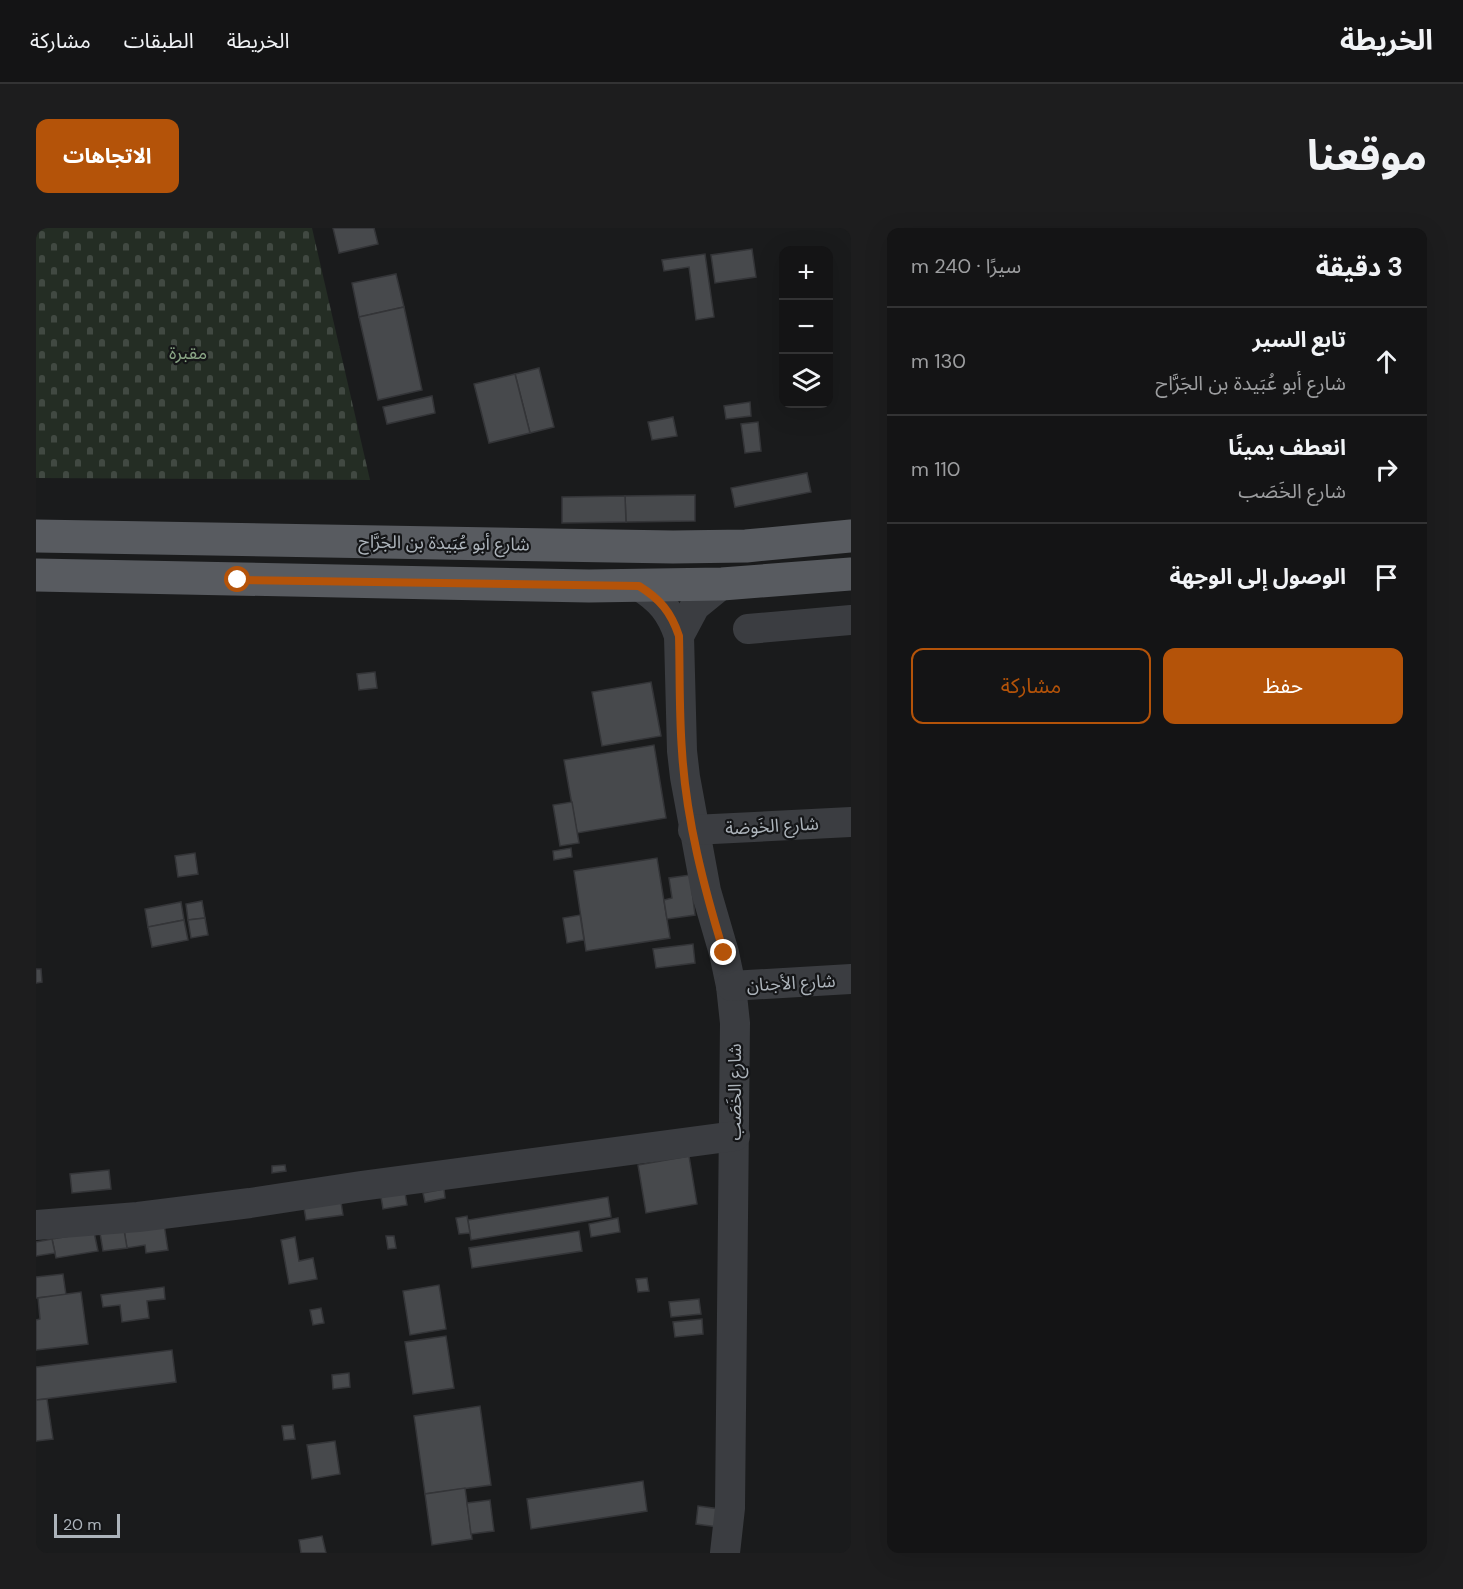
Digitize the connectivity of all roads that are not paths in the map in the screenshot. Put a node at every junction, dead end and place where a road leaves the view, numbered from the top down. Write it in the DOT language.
graph roads {
  1 [pos="36,536"];
  2 [pos="851,536"];
  3 [pos="851,573"];
  4 [pos="36,575"];
  5 [pos="722,584"];
  6 [pos="639,586"];
  7 [pos="851,620"];
  8 [pos="748,629"];
  9 [pos="679,636"];
  10 [pos="851,822"];
  11 [pos="693,830"];
  12 [pos="851,979"];
  13 [pos="731,986"];
  14 [pos="735,1136"];
  15 [pos="36,1225"];
  16 [pos="725,1553"];
  1 -- 2 [label="main road, شارع أبو عُبَيدة بن الجَرَّاح"];
  3 -- 5 [label="main road"];
  4 -- 6 [label="main road"];
  5 -- 6 [label="main road"];
  5 -- 9 [label="street"];
  6 -- 9 [label="street, شارع الخَصَب"];
  7 -- 8 [label="street"];
  9 -- 11 [label="street, شارع الخَصَب"];
  10 -- 11 [label="street, شارع الخَوضة"];
  11 -- 13 [label="street, شارع الخَصَب"];
  12 -- 13 [label="street, شارع الأجنان"];
  13 -- 14 [label="street, شارع الخَصَب"];
  14 -- 15 [label="street"];
  14 -- 16 [label="street, شارع الخَصَب"];
}
